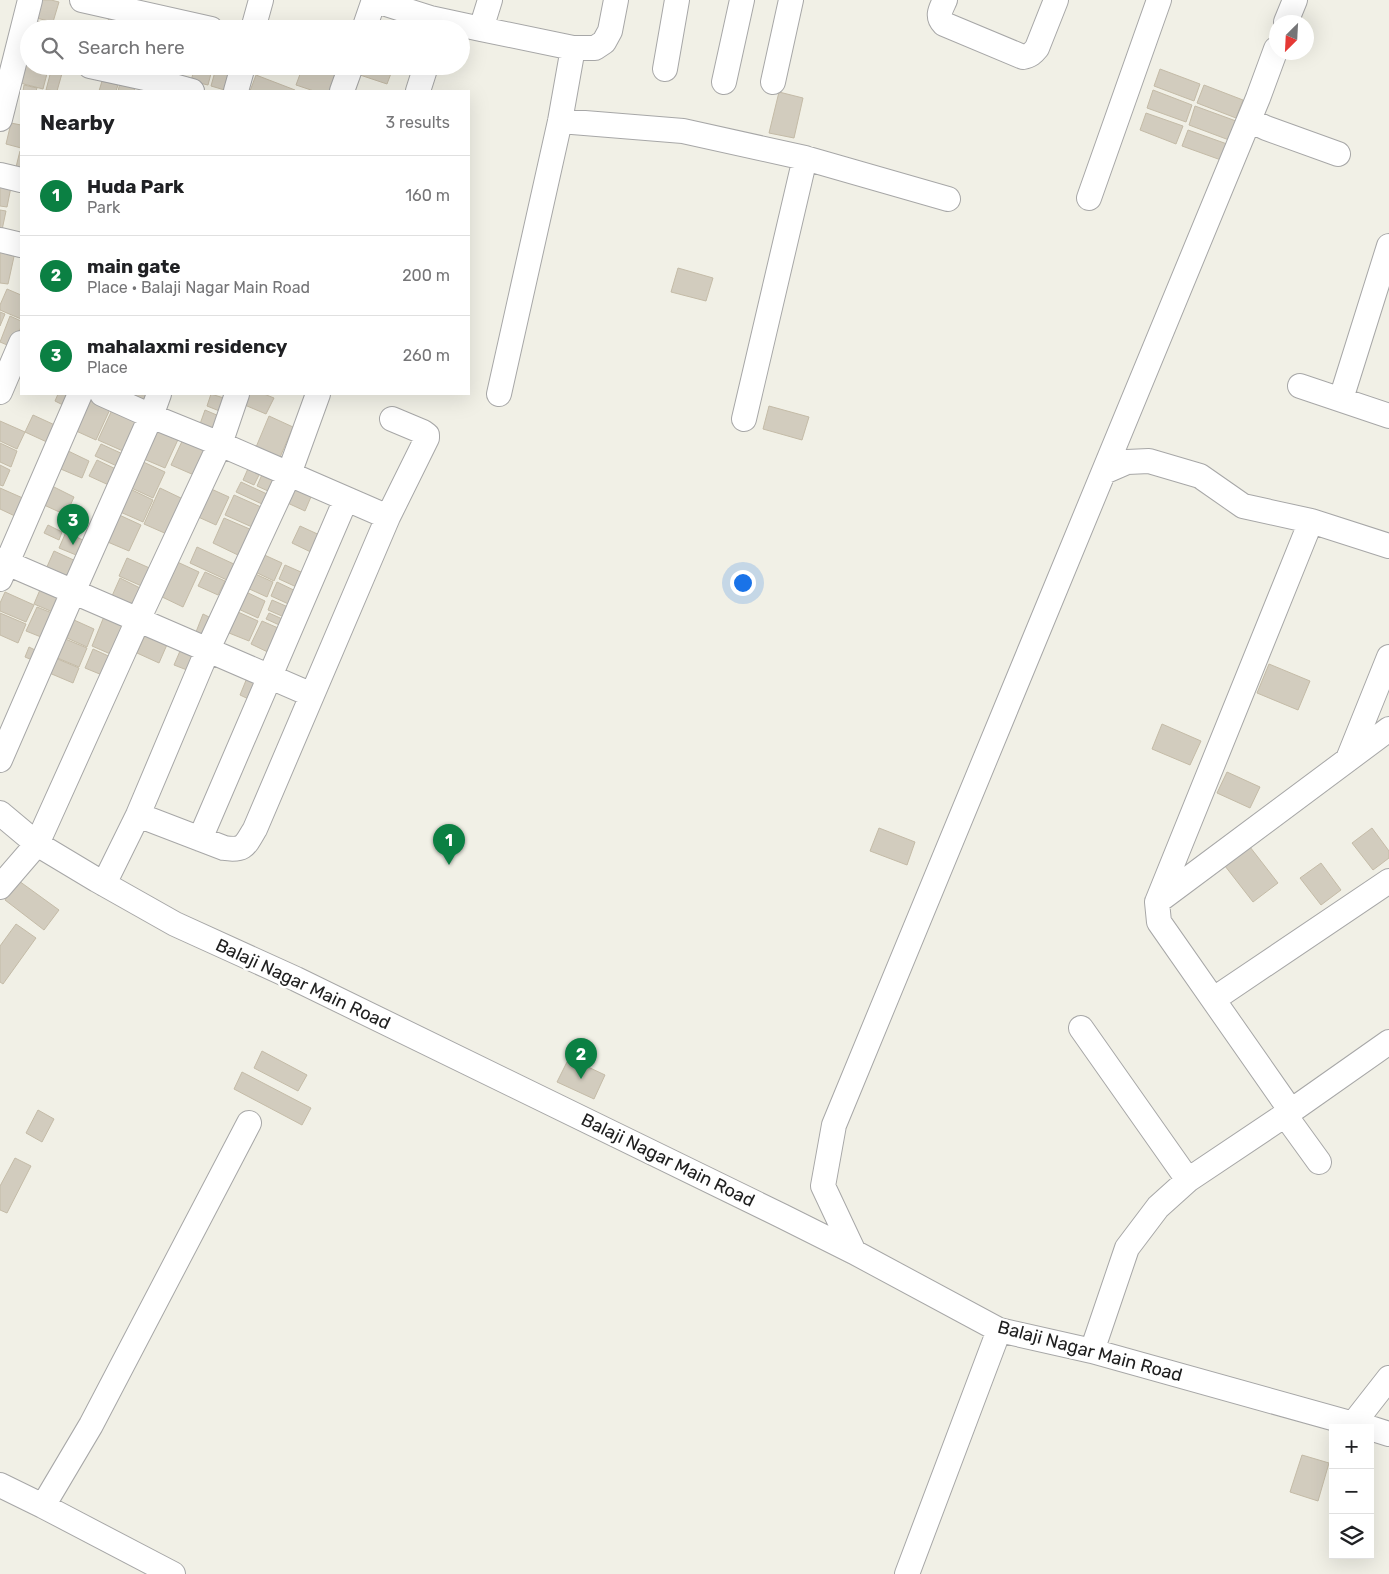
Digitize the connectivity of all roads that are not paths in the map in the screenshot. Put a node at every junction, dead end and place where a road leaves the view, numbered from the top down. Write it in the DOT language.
graph roads {
  1 [pos="30,0"];
  2 [pos="82,0"];
  3 [pos="261,0"];
  4 [pos="374,0"];
  5 [pos="490,0"];
  6 [pos="616,0"];
  7 [pos="677,0"];
  8 [pos="742,0"];
  9 [pos="791,0"];
  10 [pos="945,0"];
  11 [pos="1056,0"];
  12 [pos="1159,0"];
  13 [pos="1295,0"];
  14 [pos="153,15"];
  15 [pos="1289,15"];
  16 [pos="432,16"];
  17 [pos="24,20"];
  18 [pos="174,20"];
  19 [pos="255,20"];
  20 [pos="367,20"];
  21 [pos="447,20"];
  22 [pos="470,26"];
  23 [pos="481,29"];
  24 [pos="20,36"];
  25 [pos="573,48"];
  26 [pos="16,50"];
  27 [pos="1272,60"];
  28 [pos="665,69"];
  29 [pos="127,75"];
  30 [pos="240,75"];
  31 [pos="348,75"];
  32 [pos="423,75"];
  33 [pos="144,79"];
  34 [pos="724,82"];
  35 [pos="773,82"];
  36 [pos="188,90"];
  37 [pos="236,90"];
  38 [pos="342,90"];
  39 [pos="418,90"];
  40 [pos="6,115"];
  41 [pos="1249,120"];
  42 [pos="560,121"];
  43 [pos="1338,154"];
  44 [pos="805,158"];
  45 [pos="0,175"];
  46 [pos="20,180"];
  47 [pos="1089,198"];
  48 [pos="948,199"];
  49 [pos="0,240"];
  50 [pos="20,245"];
  51 [pos="1389,246"];
  52 [pos="14,353"];
  53 [pos="1300,386"];
  54 [pos="0,392"];
  55 [pos="499,394"];
  56 [pos="80,395"];
  57 [pos="104,395"];
  58 [pos="159,395"];
  59 [pos="237,395"];
  60 [pos="318,395"];
  61 [pos="1341,399"];
  62 [pos="151,416"];
  63 [pos="1389,416"];
  64 [pos="392,419"];
  65 [pos="744,419"];
  66 [pos="220,444"];
  67 [pos="1104,472"];
  68 [pos="289,474"];
  69 [pos="346,499"];
  70 [pos="388,517"];
  71 [pos="1311,521"];
  72 [pos="1389,546"];
  73 [pos="2,567"];
  74 [pos="73,592"];
  75 [pos="138,620"];
  76 [pos="208,649"];
  77 [pos="1389,657"];
  78 [pos="269,676"];
  79 [pos="312,695"];
  80 [pos="1389,729"];
  81 [pos="1348,759"];
  82 [pos="0,760"];
  83 [pos="0,813"];
  84 [pos="138,815"];
  85 [pos="200,840"];
  86 [pos="37,844"];
  87 [pos="1389,881"];
  88 [pos="104,884"];
  89 [pos="0,887"];
  90 [pos="1157,902"];
  91 [pos="1214,999"];
  92 [pos="1080,1028"];
  93 [pos="1389,1042"];
  94 [pos="1288,1113"];
  95 [pos="249,1123"];
  96 [pos="1319,1162"];
  97 [pos="1188,1180"];
  98 [pos="854,1252"];
  99 [pos="999,1330"];
  100 [pos="1092,1351"];
  101 [pos="1389,1378"];
  102 [pos="1353,1424"];
  103 [pos="1366,1424"];
  104 [pos="1374,1430"];
  105 [pos="1389,1434"];
  106 [pos="0,1486"];
  107 [pos="43,1506"];
  108 [pos="173,1574"];
  109 [pos="906,1574"];
  1 -- 17 [label="street"];
  2 -- 14 [label="street"];
  3 -- 19 [label="street"];
  4 -- 16 [label="street"];
  4 -- 20 [label="street"];
  5 -- 23 [label="street"];
  6 -- 25 [label="street"];
  7 -- 28 [label="street"];
  8 -- 34 [label="street"];
  9 -- 35 [label="street"];
  10 -- 11 [label="street"];
  12 -- 47 [label="street"];
  13 -- 15 [label="street"];
  14 -- 18 [label="street"];
  16 -- 21 [label="street"];
  22 -- 23 [label="street"];
  23 -- 25 [label="street"];
  24 -- 26 [label="street"];
  25 -- 42 [label="street"];
  26 -- 40 [label="street"];
  27 -- 41 [label="street"];
  29 -- 33 [label="street"];
  30 -- 37 [label="street"];
  31 -- 38 [label="street"];
  32 -- 39 [label="street"];
  33 -- 36 [label="street"];
  41 -- 43 [label="street"];
  41 -- 67 [label="street"];
  42 -- 44 [label="street"];
  42 -- 55 [label="street"];
  44 -- 48 [label="street"];
  44 -- 65 [label="street"];
  45 -- 46 [label="street"];
  49 -- 50 [label="street"];
  51 -- 61 [label="street"];
  52 -- 54 [label="street"];
  53 -- 61 [label="street"];
  56 -- 73 [label="street"];
  57 -- 62 [label="street"];
  58 -- 62 [label="street"];
  59 -- 66 [label="street"];
  60 -- 68 [label="street"];
  61 -- 63 [label="street"];
  62 -- 66 [label="street"];
  62 -- 74 [label="street"];
  64 -- 70 [label="street"];
  66 -- 68 [label="street"];
  66 -- 75 [label="street"];
  67 -- 71 [label="street"];
  67 -- 98 [label="street"];
  68 -- 69 [label="street"];
  68 -- 76 [label="street"];
  69 -- 70 [label="street"];
  69 -- 78 [label="street"];
  70 -- 79 [label="street"];
  71 -- 72 [label="street"];
  71 -- 90 [label="street"];
  73 -- 74 [label="street"];
  74 -- 75 [label="street"];
  74 -- 82 [label="street"];
  75 -- 76 [label="street"];
  75 -- 86 [label="street"];
  76 -- 78 [label="street"];
  76 -- 84 [label="street"];
  77 -- 81 [label="street"];
  78 -- 79 [label="street"];
  78 -- 85 [label="street"];
  79 -- 85 [label="street"];
  80 -- 81 [label="street"];
  81 -- 90 [label="street"];
  83 -- 86 [label="street, Balaji Nagar Main Road"];
  84 -- 85 [label="street"];
  84 -- 88 [label="street"];
  86 -- 88 [label="street, Balaji Nagar Main Road"];
  86 -- 89 [label="street"];
  87 -- 91 [label="street"];
  88 -- 98 [label="street, Balaji Nagar Main Road"];
  90 -- 91 [label="street"];
  91 -- 94 [label="street"];
  92 -- 97 [label="street"];
  93 -- 94 [label="street"];
  94 -- 96 [label="street"];
  94 -- 97 [label="street"];
  95 -- 107 [label="street"];
  97 -- 100 [label="street"];
  98 -- 99 [label="street, Balaji Nagar Main Road"];
  99 -- 100 [label="street, Balaji Nagar Main Road"];
  99 -- 109 [label="street"];
  100 -- 102 [label="street, Balaji Nagar Main Road"];
  101 -- 103 [label="street"];
  104 -- 105 [label="street, Balaji Nagar Main Road"];
  106 -- 107 [label="street"];
  107 -- 108 [label="street"];
}
